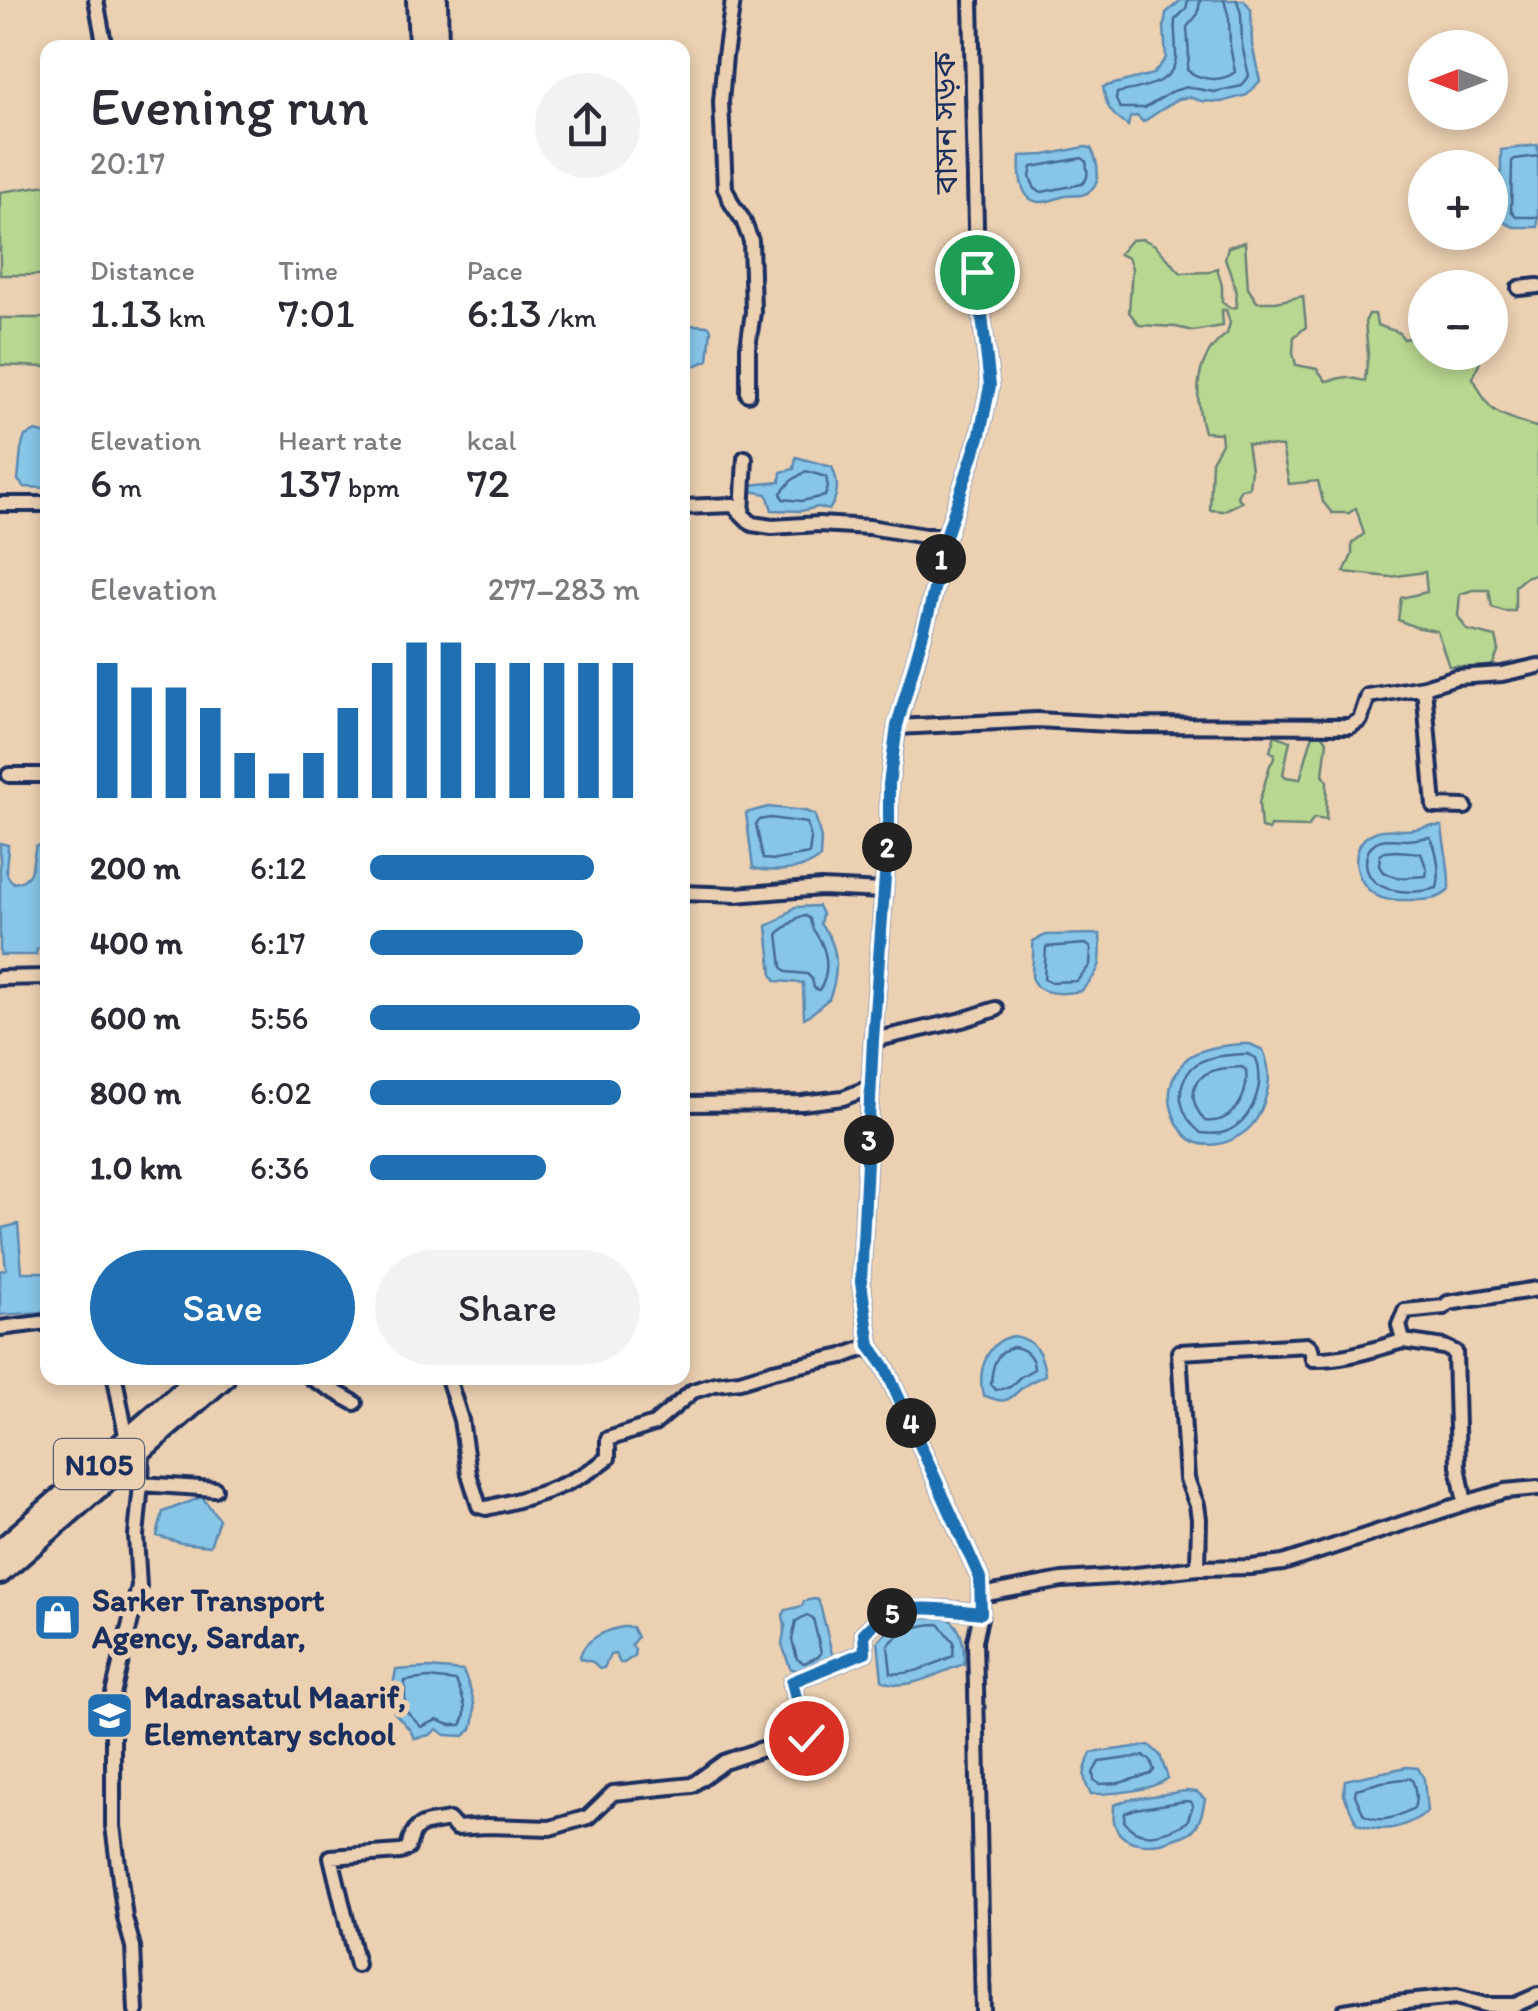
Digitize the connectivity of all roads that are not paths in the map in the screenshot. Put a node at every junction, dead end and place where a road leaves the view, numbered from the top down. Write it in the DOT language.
graph roads {
  1 [pos="96,0"];
  2 [pos="418,0"];
  3 [pos="436,0"];
  4 [pos="733,0"];
  5 [pos="971,0"];
  6 [pos="104,40"];
  7 [pos="420,40"];
  8 [pos="437,40"];
  9 [pos="1538,286"];
  10 [pos="1519,288"];
  11 [pos="748,394"];
  12 [pos="745,458"];
  13 [pos="0,504"];
  14 [pos="40,504"];
  15 [pos="690,507"];
  16 [pos="742,514"];
  17 [pos="946,536"];
  18 [pos="1538,666"];
  19 [pos="1424,687"];
  20 [pos="897,726"];
  21 [pos="40,774"];
  22 [pos="8,775"];
  23 [pos="1466,807"];
  24 [pos="883,891"];
  25 [pos="690,893"];
  26 [pos="40,976"];
  27 [pos="0,978"];
  28 [pos="996,1009"];
  29 [pos="873,1040"];
  30 [pos="871,1088"];
  31 [pos="690,1104"];
  32 [pos="1538,1289"];
  33 [pos="40,1323"];
  34 [pos="0,1328"];
  35 [pos="1404,1341"];
  36 [pos="870,1346"];
  37 [pos="117,1385"];
  38 [pos="191,1385"];
  39 [pos="213,1385"];
  40 [pos="324,1385"];
  41 [pos="450,1385"];
  42 [pos="355,1402"];
  43 [pos="134,1443"];
  44 [pos="141,1484"];
  45 [pos="1538,1488"];
  46 [pos="214,1489"];
  47 [pos="1465,1503"];
  48 [pos="0,1551"];
  49 [pos="1198,1568"];
  50 [pos="0,1573"];
  51 [pos="982,1595"];
  52 [pos="981,1613"];
  53 [pos="356,1965"];
  54 [pos="1538,1996"];
  55 [pos="1373,2009"];
  56 [pos="136,2011"];
  57 [pos="983,2011"];
  58 [pos="1344,2011"];
  1 -- 6 [label="street"];
  2 -- 7 [label="highway"];
  3 -- 8 [label="highway"];
  4 -- 11 [label="street"];
  5 -- 17 [label="street, বাসন সড়ক"];
  9 -- 10 [label="street"];
  12 -- 16 [label="street"];
  13 -- 14 [label="street"];
  15 -- 16 [label="street"];
  16 -- 17 [label="street"];
  17 -- 20 [label="street, বাসন সড়ক"];
  18 -- 19 [label="street"];
  19 -- 20 [label="street"];
  19 -- 23 [label="street"];
  20 -- 24 [label="street, বাসন সড়ক"];
  21 -- 22 [label="street"];
  24 -- 25 [label="street"];
  24 -- 29 [label="street, বাসন সড়ক"];
  26 -- 27 [label="street"];
  28 -- 29 [label="street"];
  29 -- 30 [label="street, বাসন সড়ক"];
  30 -- 31 [label="street"];
  30 -- 36 [label="street, বাসন সড়ক"];
  32 -- 35 [label="street"];
  33 -- 34 [label="street"];
  35 -- 47 [label="street"];
  35 -- 49 [label="street"];
  36 -- 41 [label="street"];
  36 -- 51 [label="street"];
  37 -- 43 [label="street"];
  38 -- 43 [label="highway, N105"];
  39 -- 43 [label="highway"];
  40 -- 42 [label="street"];
  43 -- 44 [label="street"];
  43 -- 48 [label="highway, N105"];
  43 -- 50 [label="highway"];
  44 -- 46 [label="street"];
  44 -- 56 [label="street"];
  45 -- 47 [label="street"];
  47 -- 49 [label="street"];
  49 -- 51 [label="street"];
  51 -- 52 [label="street"];
  52 -- 53 [label="street"];
  52 -- 57 [label="street"];
  54 -- 55 [label="street"];
  55 -- 58 [label="street"];
}
